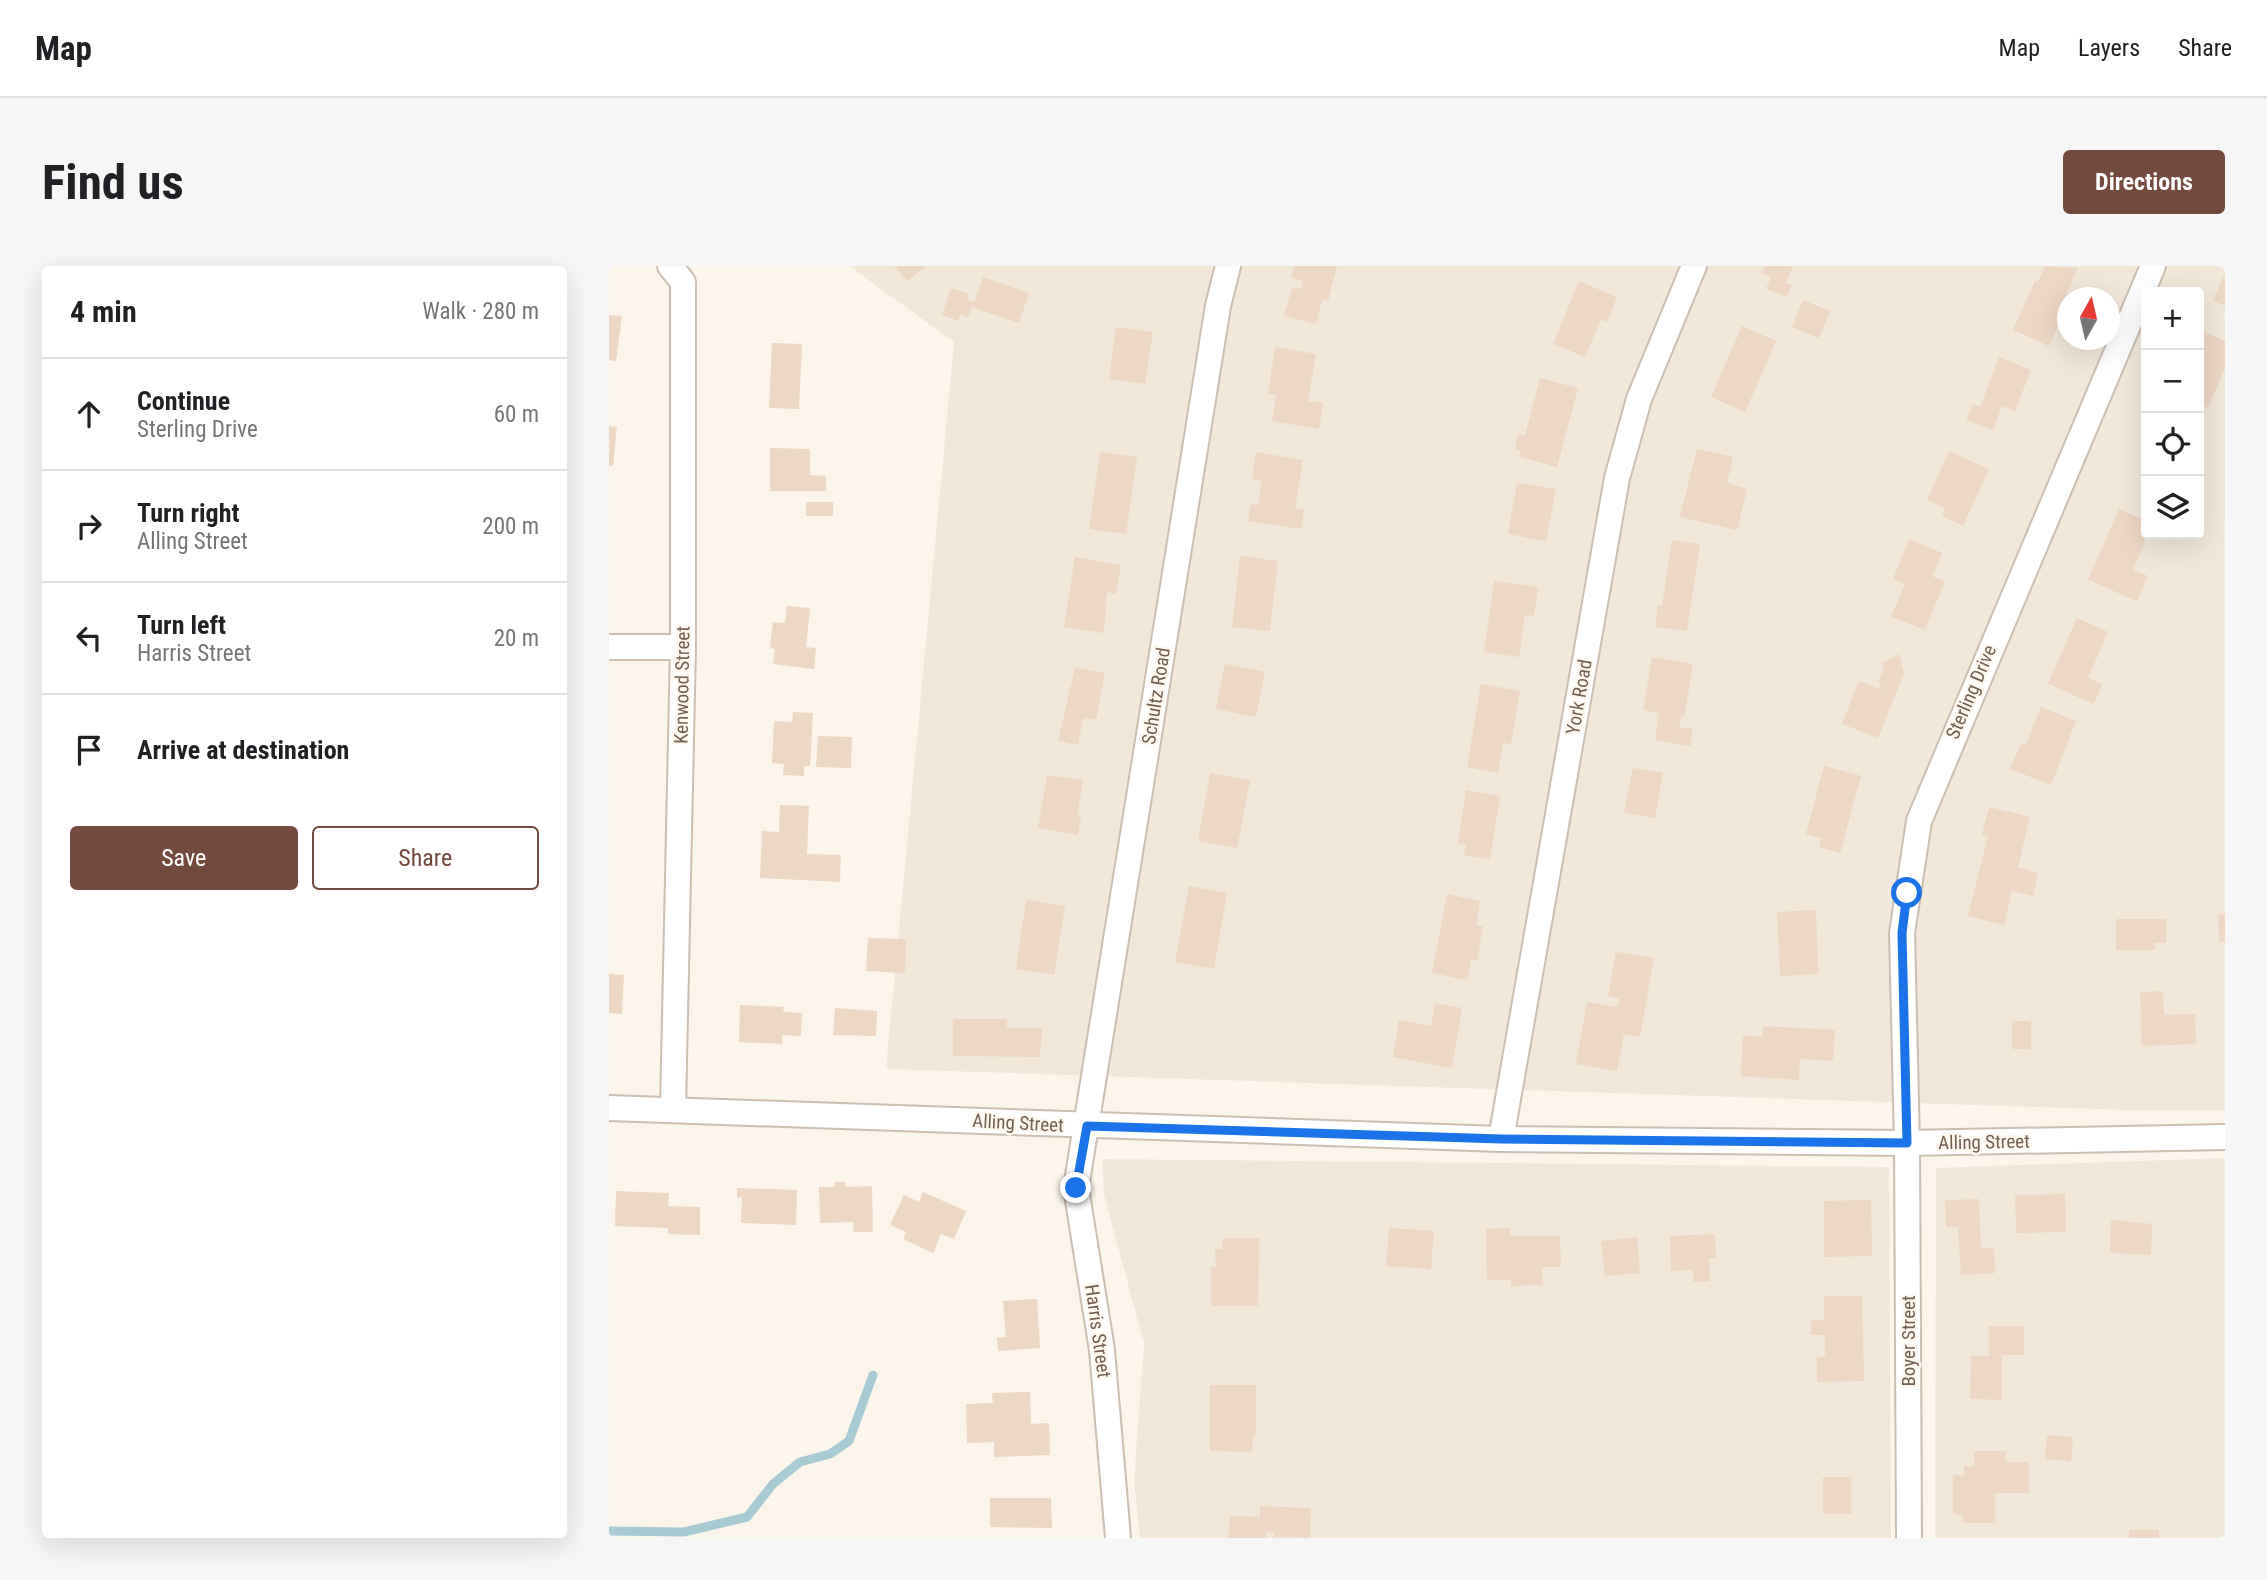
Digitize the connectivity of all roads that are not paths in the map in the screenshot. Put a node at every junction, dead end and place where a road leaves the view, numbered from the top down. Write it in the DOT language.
graph roads {
  1 [pos="670,266"];
  2 [pos="1228,266"];
  3 [pos="1694,266"];
  4 [pos="2153,266"];
  5 [pos="609,647"];
  6 [pos="683,647"];
  7 [pos="609,1108"];
  8 [pos="673,1108"];
  9 [pos="1087,1126"];
  10 [pos="2225,1137"];
  11 [pos="1501,1139"];
  12 [pos="1907,1143"];
  13 [pos="1118,1538"];
  14 [pos="1909,1538"];
  1 -- 6 [label="street, Kenwood Street"];
  2 -- 9 [label="street, Schultz Road"];
  3 -- 11 [label="street, York Road"];
  4 -- 12 [label="street, Sterling Drive"];
  5 -- 6 [label="street"];
  6 -- 8 [label="street, Kenwood Street"];
  7 -- 8 [label="street, Alling Street"];
  8 -- 9 [label="street, Alling Street"];
  9 -- 11 [label="street, Alling Street"];
  9 -- 13 [label="street, Harris Street"];
  10 -- 12 [label="street, Alling Street"];
  11 -- 12 [label="street, Alling Street"];
  12 -- 14 [label="street, Boyer Street"];
}
